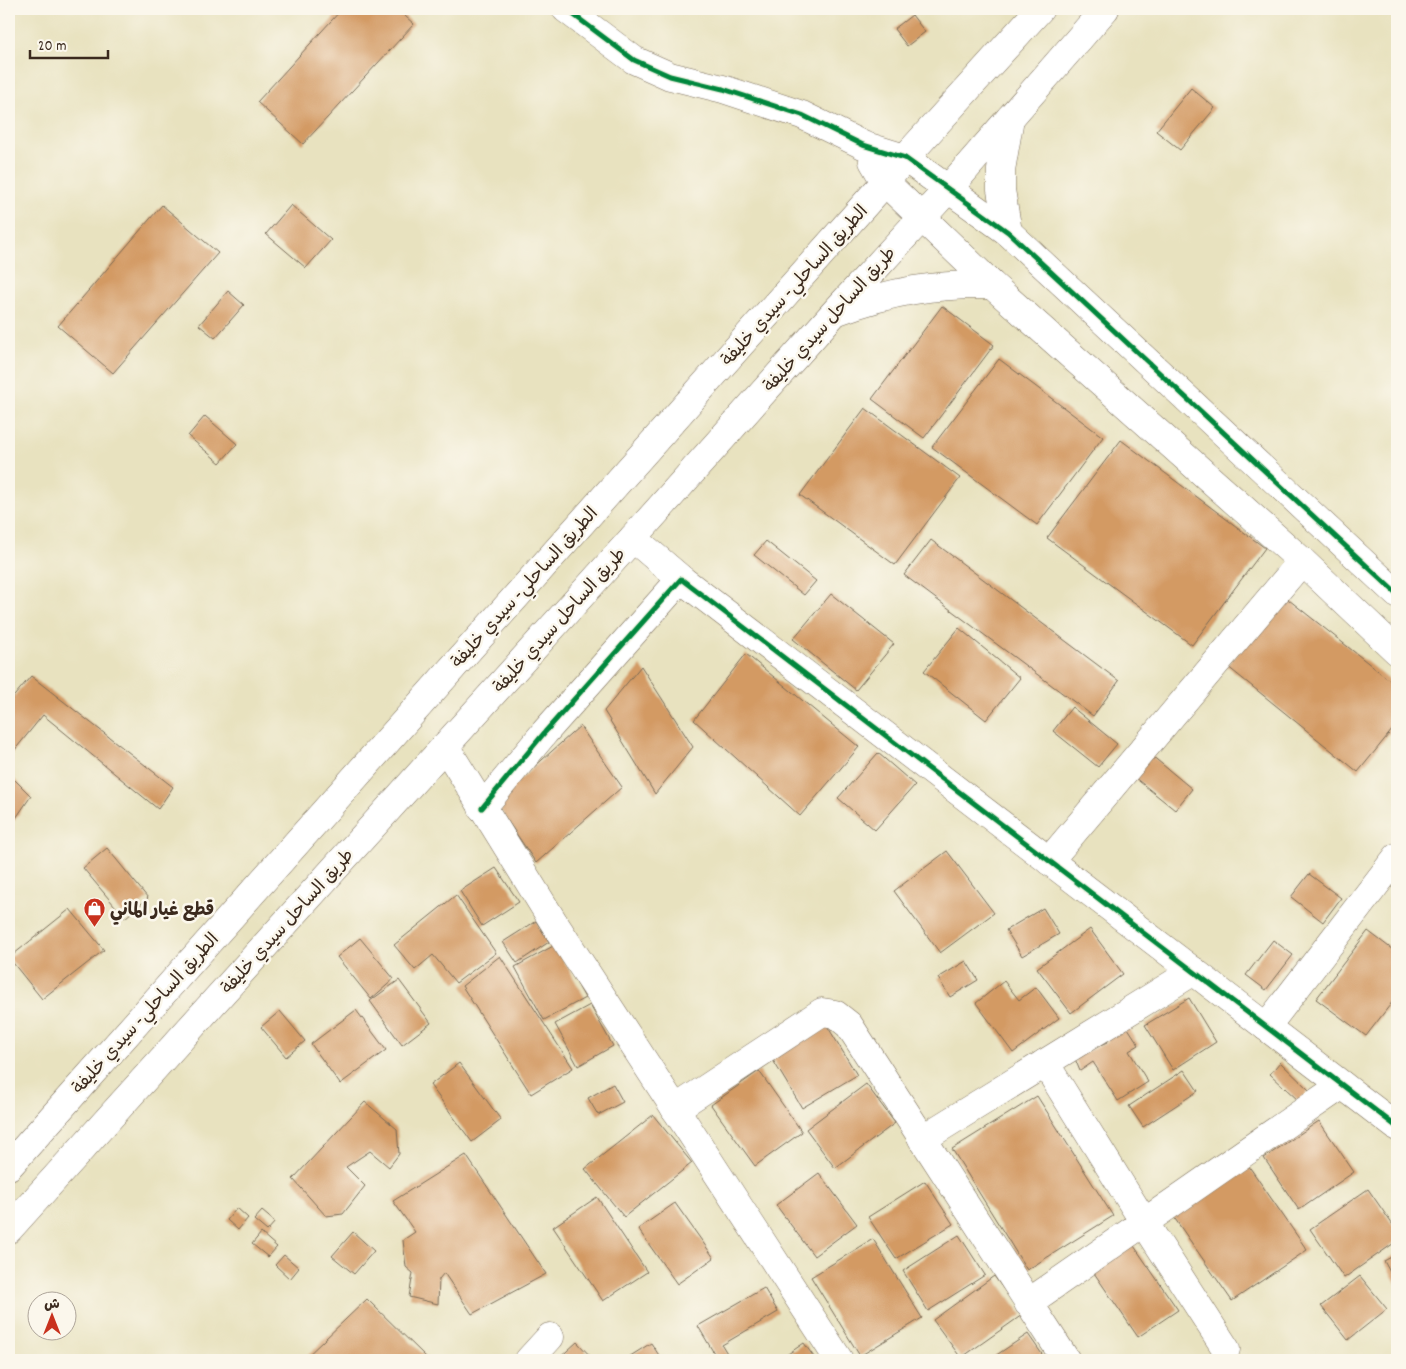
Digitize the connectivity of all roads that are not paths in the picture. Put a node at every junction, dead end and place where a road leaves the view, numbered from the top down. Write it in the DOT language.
graph roads {
  1 [pos="566,9"];
  2 [pos="1040,9"];
  3 [pos="1105,9"];
  4 [pos="1010,118"];
  5 [pos="863,145"];
  6 [pos="905,158"];
  7 [pos="885,182"];
  8 [pos="949,188"];
  9 [pos="922,218"];
  10 [pos="1008,232"];
  11 [pos="992,285"];
  12 [pos="834,313"];
  13 [pos="634,538"];
  14 [pos="1302,562"];
  15 [pos="681,579"];
  16 [pos="1397,594"];
  17 [pos="1397,651"];
  18 [pos="445,746"];
  19 [pos="482,808"];
  20 [pos="1397,857"];
  21 [pos="1049,861"];
  22 [pos="1194,971"];
  23 [pos="1266,1027"];
  24 [pos="1046,1063"];
  25 [pos="1342,1085"];
  26 [pos="675,1108"];
  27 [pos="1397,1127"];
  28 [pos="922,1139"];
  29 [pos="9,1166"];
  30 [pos="1144,1222"];
  31 [pos="9,1229"];
  32 [pos="1028,1302"];
  33 [pos="550,1337"];
  34 [pos="1226,1349"];
  35 [pos="529,1360"];
  36 [pos="839,1360"];
  37 [pos="1066,1360"];
  1 -- 5 [label="main road"];
  2 -- 6 [label="main road, الطريق الساحلي- سيدي خليفة"];
  3 -- 4 [label="main road, طريق الساحل سيدي خليفة"];
  4 -- 8 [label="main road, طريق الساحل سيدي خليفة"];
  4 -- 10 [label="main road"];
  5 -- 6 [label="main road"];
  5 -- 7 [label="main road"];
  6 -- 7 [label="main road, الطريق الساحلي- سيدي خليفة"];
  6 -- 8 [label="main road"];
  7 -- 9 [label="main road"];
  7 -- 29 [label="main road, الطريق الساحلي- سيدي خليفة"];
  8 -- 9 [label="main road, طريق الساحل سيدي خليفة"];
  8 -- 10 [label="main road"];
  9 -- 11 [label="main road"];
  9 -- 12 [label="main road, طريق الساحل سيدي خليفة"];
  10 -- 16 [label="main road"];
  11 -- 12 [label="main road"];
  11 -- 14 [label="main road"];
  12 -- 13 [label="main road, طريق الساحل سيدي خليفة"];
  13 -- 15 [label="main road"];
  13 -- 18 [label="main road, طريق الساحل سيدي خليفة"];
  14 -- 17 [label="main road"];
  14 -- 21 [label="main road"];
  15 -- 19 [label="main road"];
  15 -- 21 [label="main road"];
  18 -- 19 [label="main road"];
  18 -- 31 [label="main road, طريق الساحل سيدي خليفة"];
  19 -- 26 [label="main road"];
  20 -- 23 [label="main road"];
  21 -- 22 [label="main road"];
  22 -- 23 [label="main road"];
  22 -- 24 [label="main road"];
  23 -- 25 [label="main road"];
  24 -- 28 [label="main road"];
  24 -- 30 [label="main road"];
  25 -- 27 [label="main road"];
  25 -- 30 [label="main road"];
  26 -- 28 [label="main road"];
  26 -- 36 [label="main road"];
  28 -- 32 [label="main road"];
  30 -- 32 [label="main road"];
  30 -- 34 [label="main road"];
  32 -- 37 [label="main road"];
  33 -- 35 [label="main road"];
}
